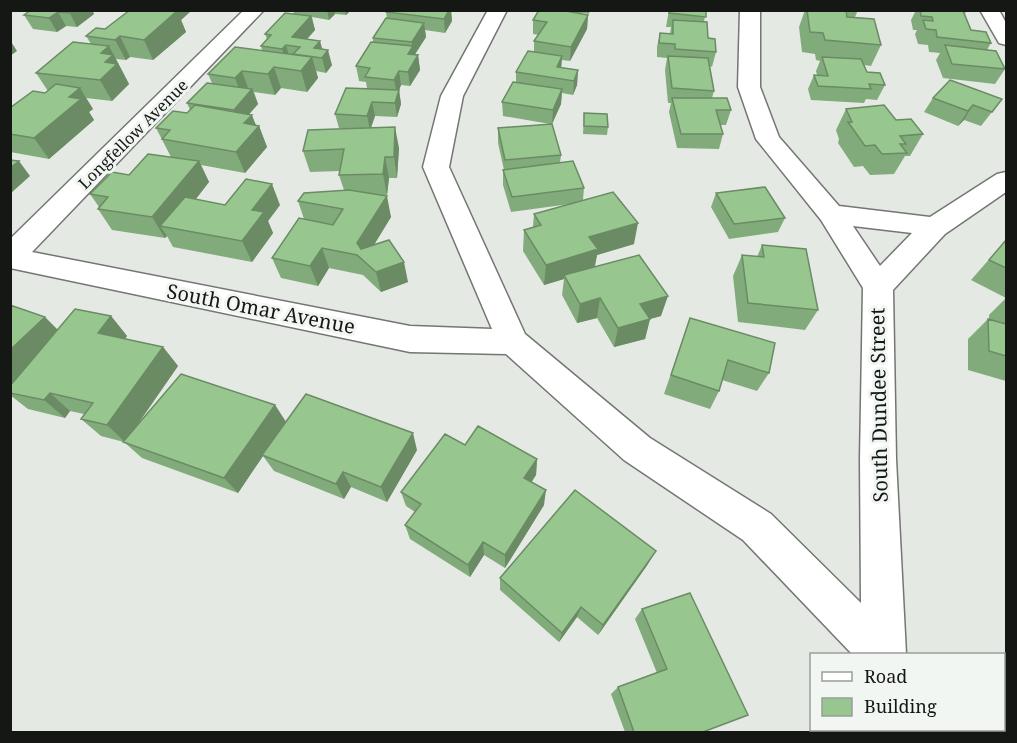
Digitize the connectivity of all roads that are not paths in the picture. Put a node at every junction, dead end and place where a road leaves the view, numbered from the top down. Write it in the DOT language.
graph roads {
  1 [pos="255,10"];
  2 [pos="498,10"];
  3 [pos="750,10"];
  4 [pos="989,10"];
  5 [pos="1006,39"];
  6 [pos="1006,180"];
  7 [pos="831,214"];
  8 [pos="935,227"];
  9 [pos="10,257"];
  10 [pos="878,287"];
  11 [pos="513,342"];
  12 [pos="882,653"];
  13 [pos="883,653"];
  1 -- 9 [label="street, Longfellow Avenue"];
  2 -- 11 [label="street"];
  3 -- 7 [label="street"];
  4 -- 5 [label="street"];
  6 -- 8 [label="street, South Dundee Street"];
  7 -- 8 [label="street"];
  7 -- 10 [label="street"];
  8 -- 10 [label="street, South Dundee Street"];
  9 -- 11 [label="street, South Omar Avenue"];
  10 -- 13 [label="street, South Dundee Street"];
  11 -- 12 [label="street"];
}
